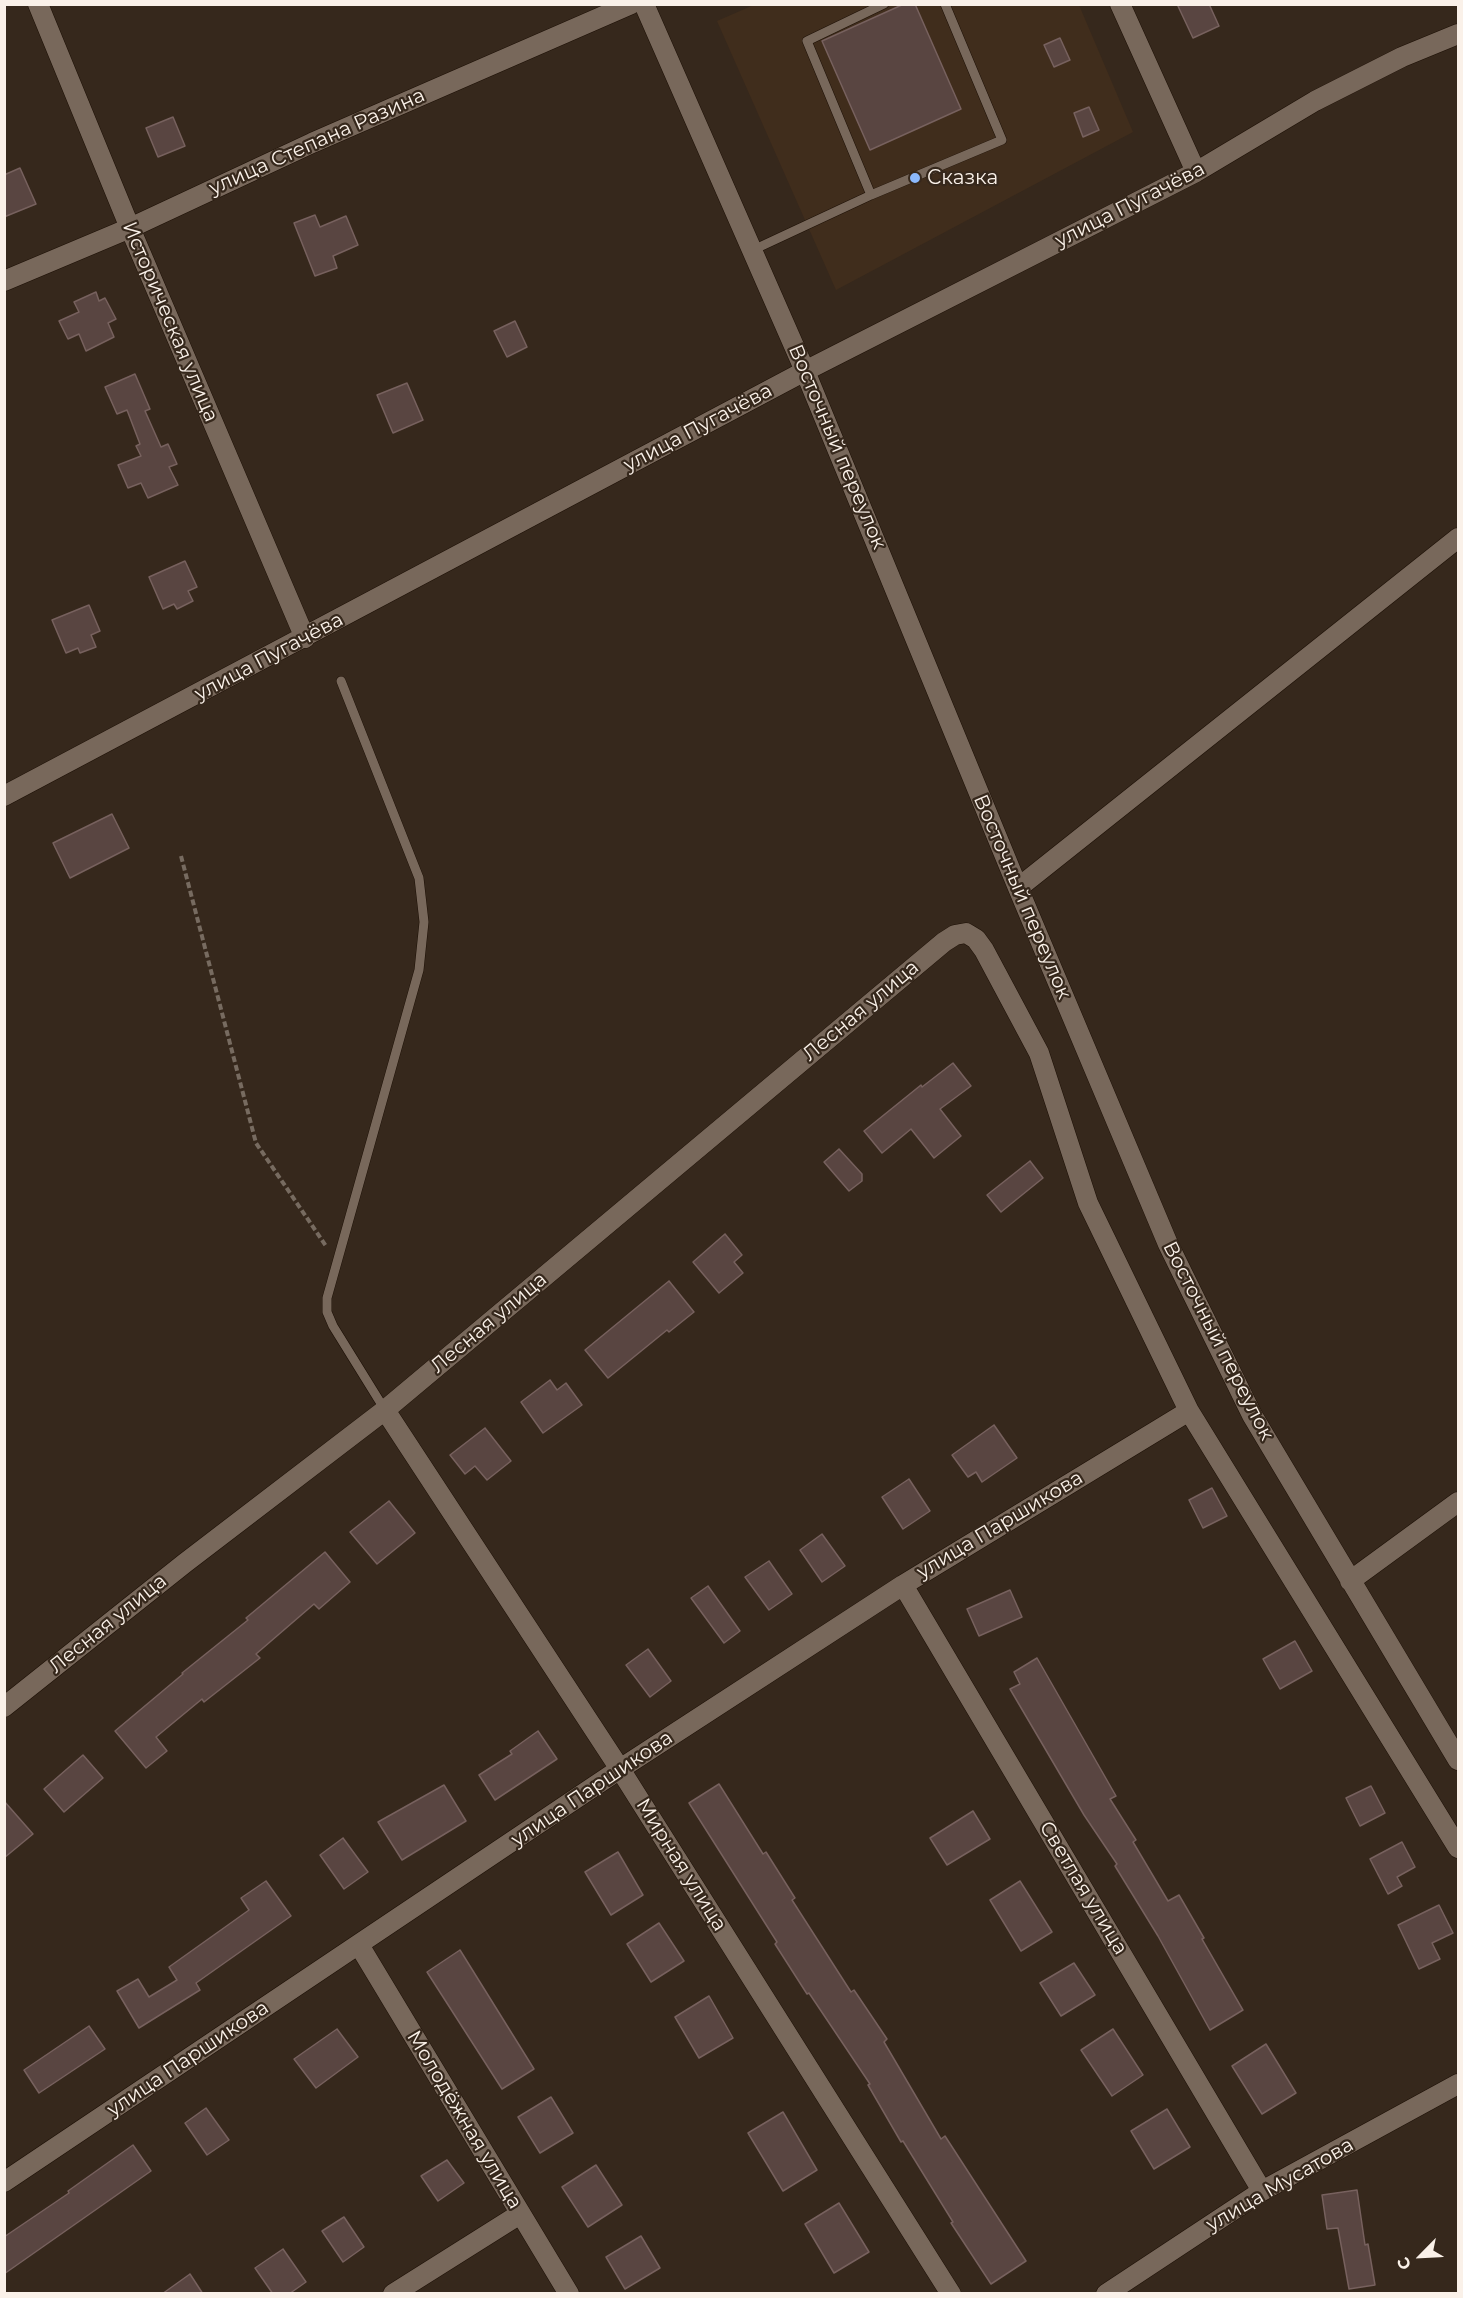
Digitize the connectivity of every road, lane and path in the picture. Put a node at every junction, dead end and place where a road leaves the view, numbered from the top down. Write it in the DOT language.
graph roads {
  1 [pos="38,4"];
  2 [pos="631,4"];
  3 [pos="644,4"];
  4 [pos="884,4"];
  5 [pos="945,4"];
  6 [pos="1120,4"];
  7 [pos="1458,34"];
  8 [pos="1196,172"];
  9 [pos="871,195"];
  10 [pos="130,228"];
  11 [pos="753,250"];
  12 [pos="4,282"];
  13 [pos="806,371"];
  14 [pos="1458,538"];
  15 [pos="305,638"];
  16 [pos="341,681"];
  17 [pos="4,796"];
  18 [pos="181,856"];
  19 [pos="1018,888"];
  20 [pos="337,1262"];
  21 [pos="386,1410"];
  22 [pos="1189,1411"];
  23 [pos="1458,1502"];
  24 [pos="1350,1581"];
  25 [pos="903,1585"];
  26 [pos="4,1707"];
  27 [pos="1458,1760"];
  28 [pos="620,1769"];
  29 [pos="1458,1848"];
  30 [pos="359,1945"];
  31 [pos="1458,2084"];
  32 [pos="4,2182"];
  33 [pos="1262,2191"];
  34 [pos="520,2214"];
  35 [pos="393,2294"];
  36 [pos="569,2294"];
  37 [pos="951,2294"];
  38 [pos="1106,2294"];
  1 -- 10 [label="street, Историческая улица"];
  2 -- 10 [label="street, улица Степана Разина"];
  3 -- 11 [label="street, Восточный переулок"];
  4 -- 9 [label="lane"];
  5 -- 9 [label="lane"];
  6 -- 8 [label="street"];
  7 -- 8 [label="street, улица Пугачёва"];
  8 -- 13 [label="street, улица Пугачёва"];
  9 -- 11 [label="lane"];
  10 -- 12 [label="street, улица Степана Разина"];
  10 -- 15 [label="street, Историческая улица"];
  11 -- 13 [label="street, Восточный переулок"];
  13 -- 15 [label="street, улица Пугачёва"];
  13 -- 19 [label="street, Восточный переулок"];
  14 -- 19 [label="street"];
  15 -- 17 [label="street, улица Пугачёва"];
  16 -- 20 [label="lane"];
  18 -- 20 [label="path"];
  19 -- 24 [label="street, Восточный переулок"];
  20 -- 21 [label="lane"];
  21 -- 22 [label="street, Лесная улица"];
  21 -- 26 [label="street, Лесная улица"];
  21 -- 28 [label="street, Мирная улица"];
  22 -- 25 [label="street, улица Паршикова"];
  22 -- 29 [label="street"];
  23 -- 24 [label="street"];
  24 -- 27 [label="street, Восточный переулок"];
  25 -- 28 [label="street, улица Паршикова"];
  25 -- 33 [label="street, Светлая улица"];
  28 -- 30 [label="street, улица Паршикова"];
  28 -- 37 [label="street, Мирная улица"];
  30 -- 32 [label="street, улица Паршикова"];
  30 -- 34 [label="street, Молодёжная улица"];
  31 -- 33 [label="street, улица Мусатова"];
  33 -- 38 [label="street, улица Мусатова"];
  34 -- 35 [label="street"];
  34 -- 36 [label="street, Молодёжная улица"];
}
